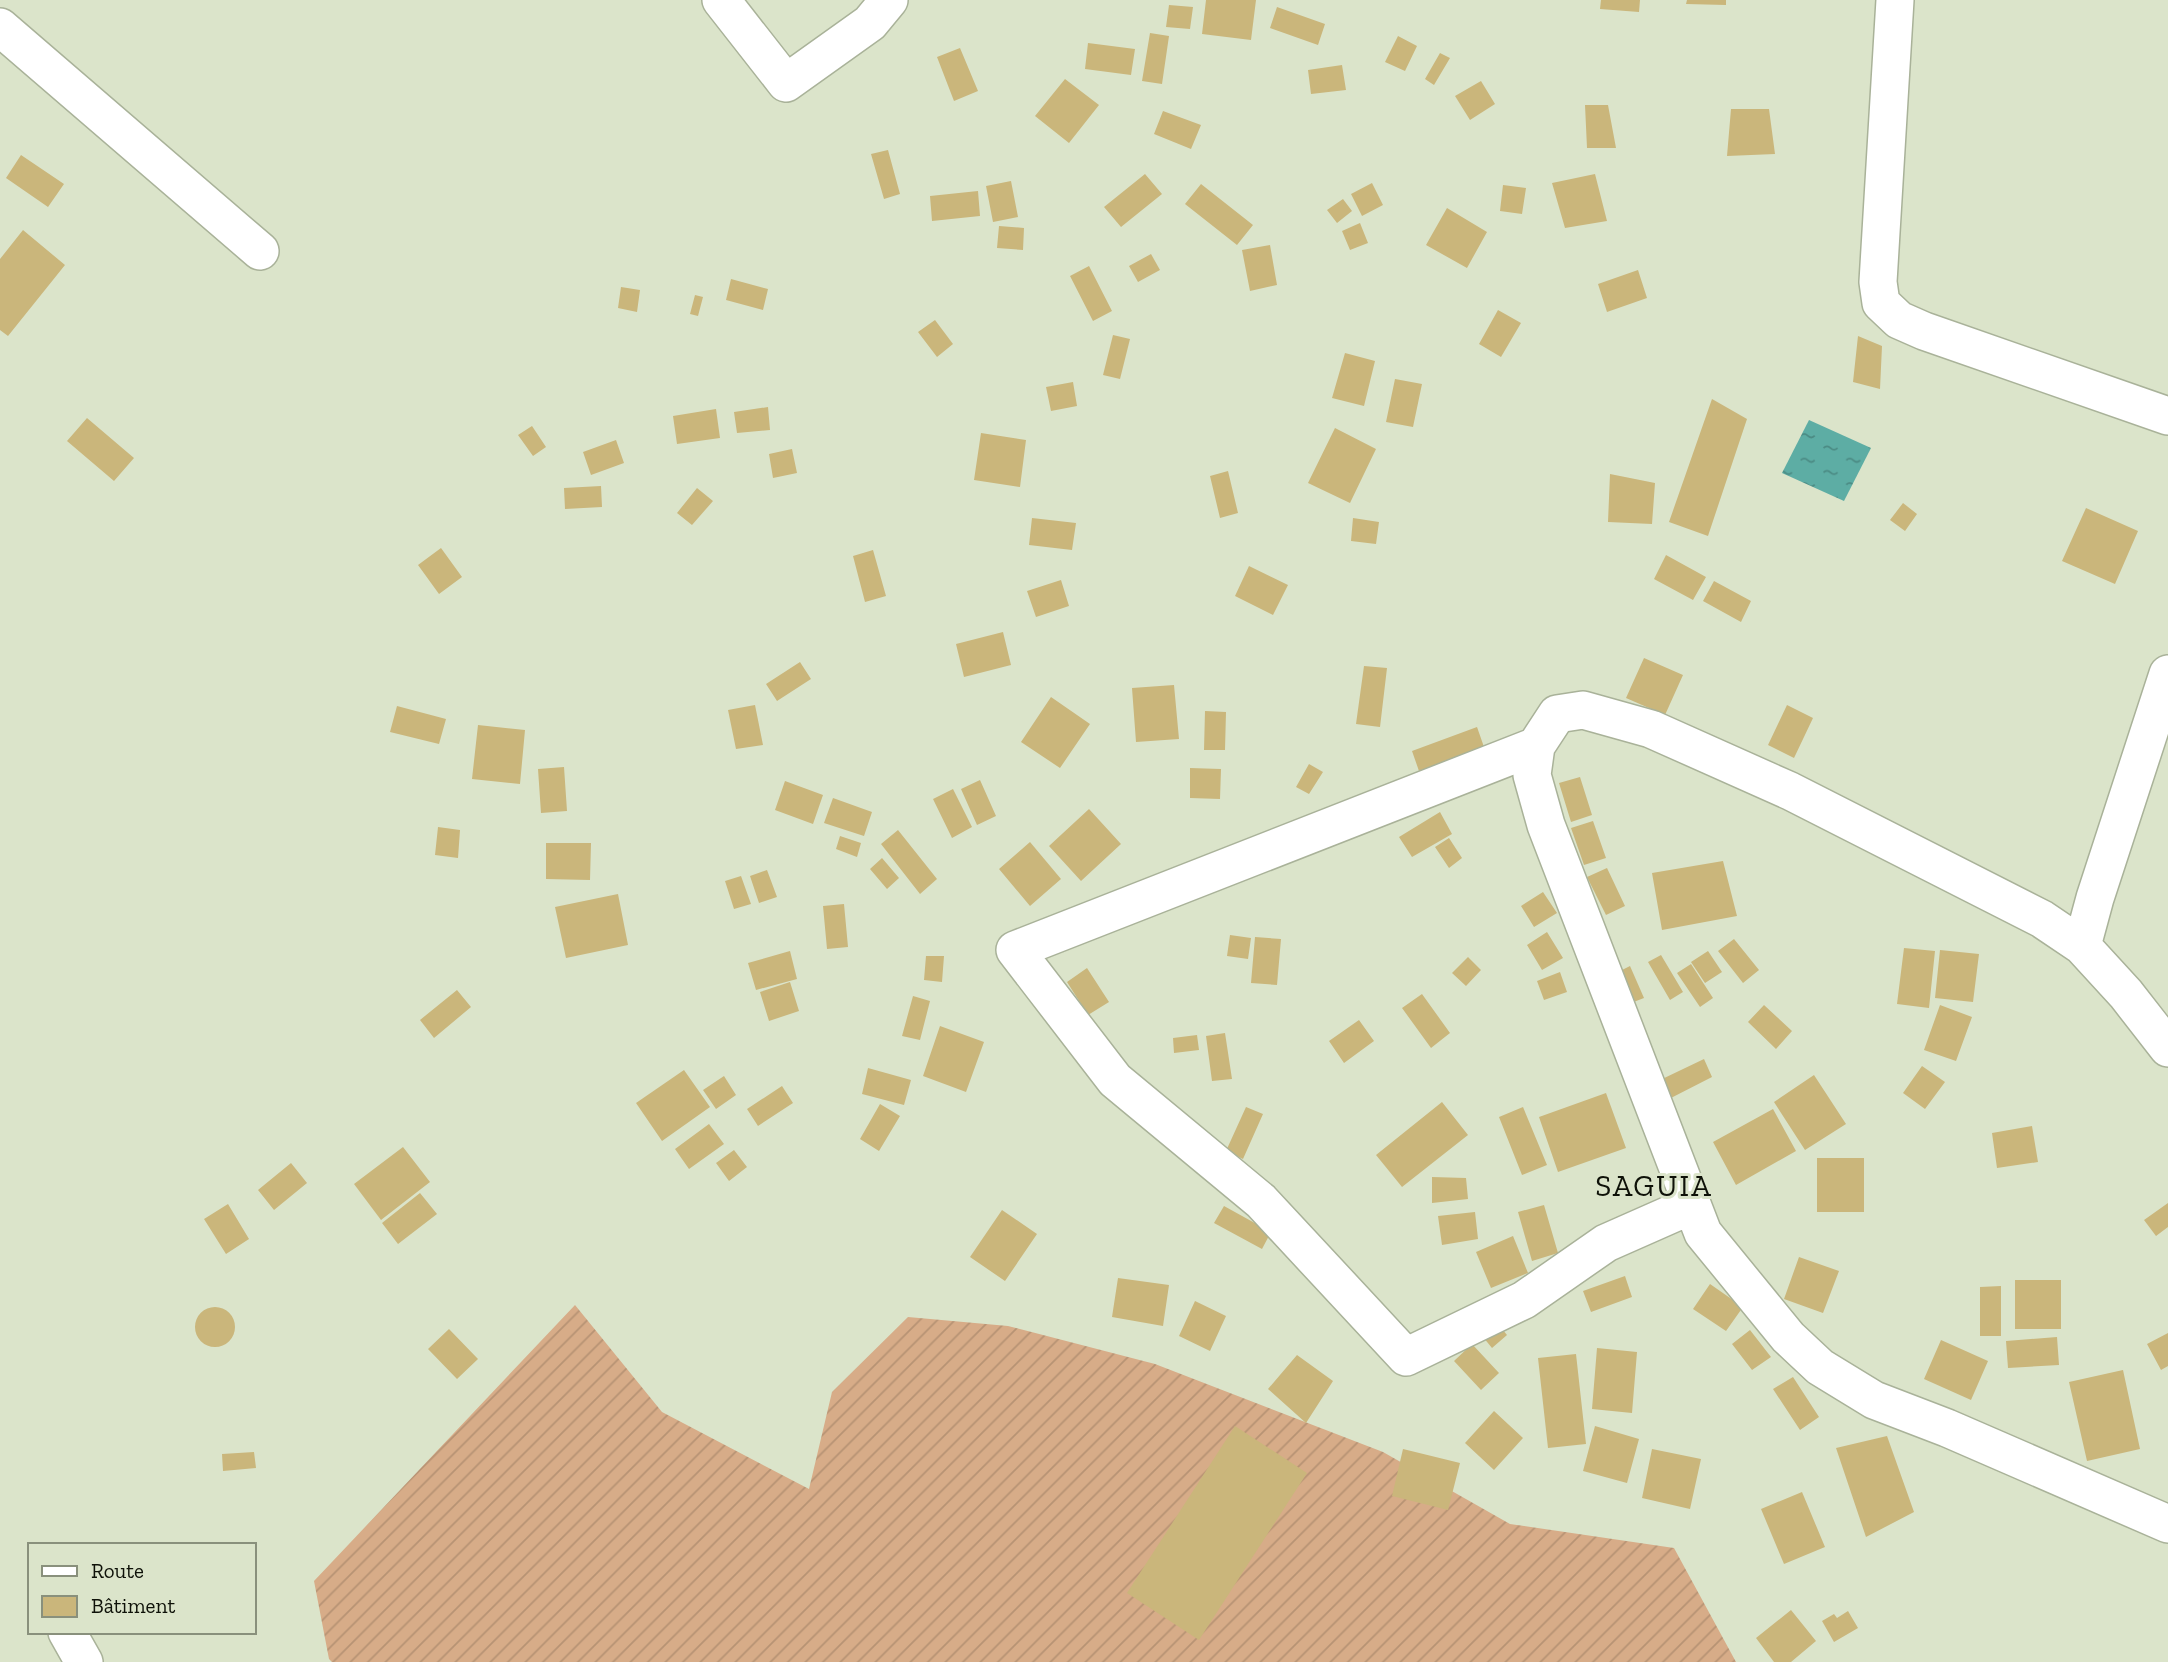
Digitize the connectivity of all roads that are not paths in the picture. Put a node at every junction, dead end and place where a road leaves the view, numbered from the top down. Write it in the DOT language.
graph roads {
  1 [pos="720,0"];
  2 [pos="889,0"];
  3 [pos="1895,0"];
  4 [pos="0,27"];
  5 [pos="260,251"];
  6 [pos="2168,416"];
  7 [pos="2168,674"];
  8 [pos="1536,746"];
  9 [pos="2082,946"];
  10 [pos="2168,1048"];
  11 [pos="1692,1205"];
  12 [pos="2168,1524"];
  13 [pos="68,1634"];
  14 [pos="84,1662"];
  1 -- 2 [label="street"];
  3 -- 6 [label="street"];
  4 -- 5 [label="street"];
  7 -- 9 [label="street"];
  8 -- 9 [label="street"];
  8 -- 11 [label="street"];
  8 -- 11 [label="street"];
  9 -- 10 [label="street"];
  11 -- 12 [label="street"];
  13 -- 14 [label="street"];
}
